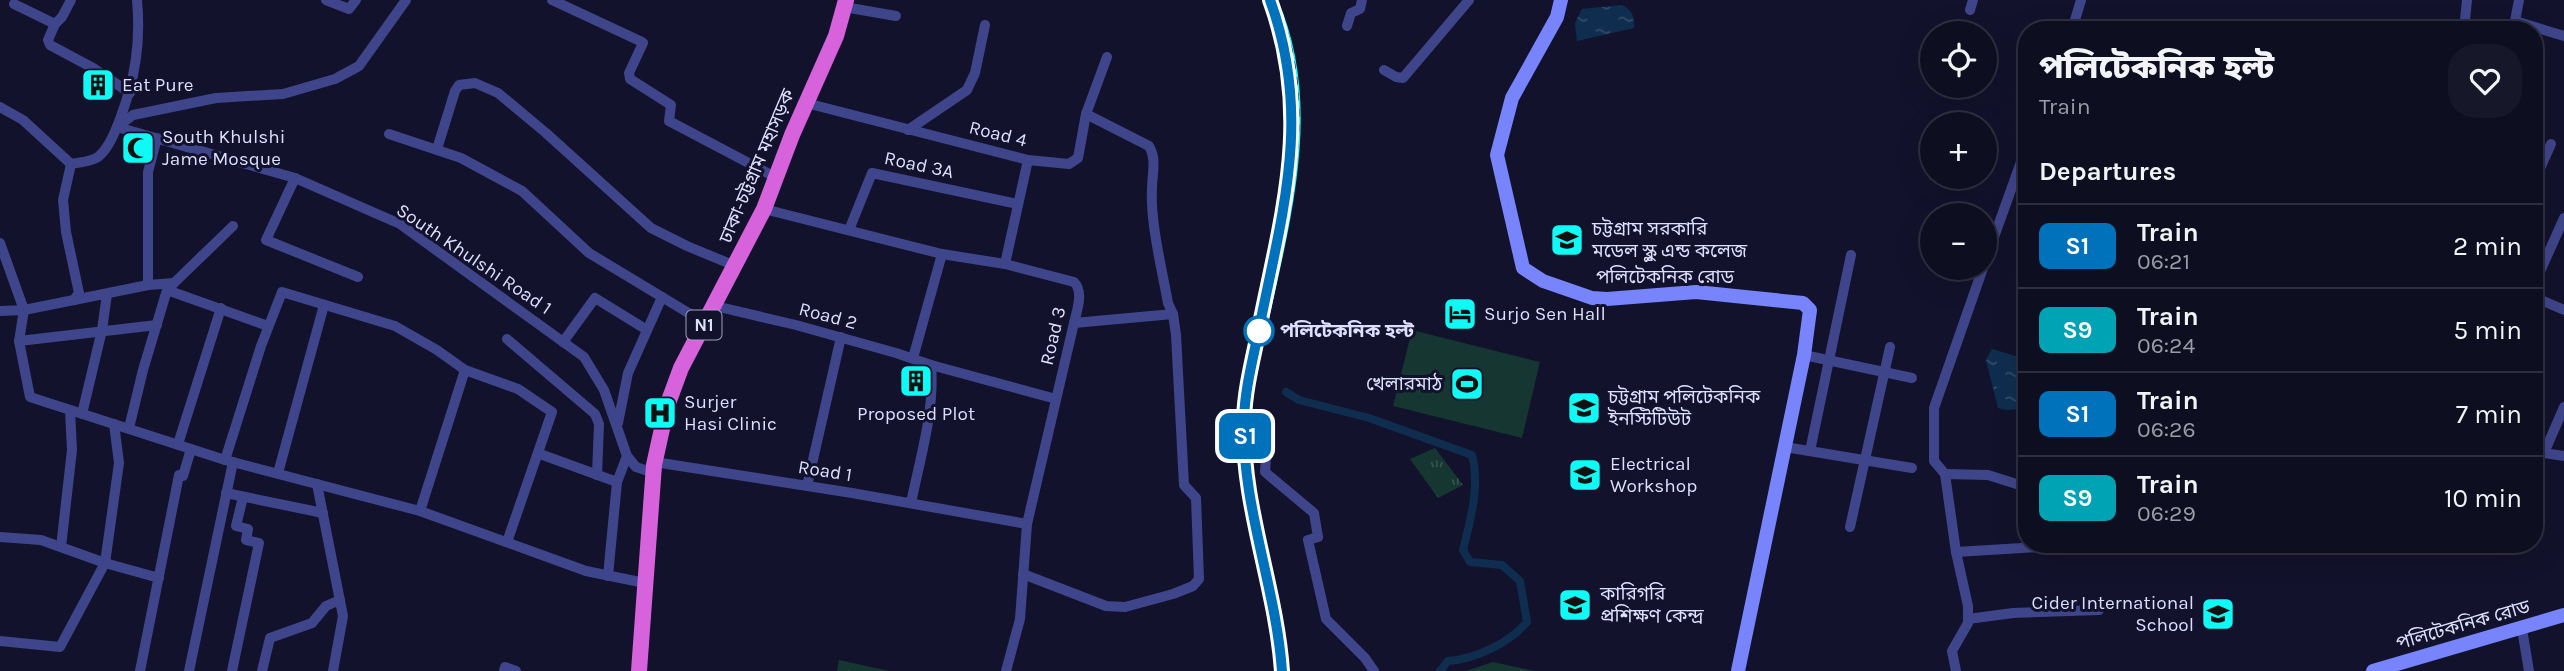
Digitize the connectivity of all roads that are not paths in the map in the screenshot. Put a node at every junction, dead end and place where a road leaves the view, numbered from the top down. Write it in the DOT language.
graph roads {
  1 [pos="71,0"];
  2 [pos="138,0"];
  3 [pos="326,0"];
  4 [pos="356,0"];
  5 [pos="406,0"];
  6 [pos="552,0"];
  7 [pos="1362,0"];
  8 [pos="1469,0"];
  9 [pos="1561,0"];
  10 [pos="2081,0"];
  11 [pos="2468,0"];
  12 [pos="2519,0"];
  13 [pos="843,2"];
  14 [pos="14,4"];
  15 [pos="896,16"];
  16 [pos="2075,21"];
  17 [pos="2465,21"];
  18 [pos="2515,21"];
  19 [pos="55,24"];
  20 [pos="985,25"];
  21 [pos="1347,26"];
  22 [pos="2543,30"];
  23 [pos="2564,36"];
  24 [pos="1107,57"];
  25 [pos="1384,70"];
  26 [pos="130,93"];
  27 [pos="806,103"];
  28 [pos="0,107"];
  29 [pos="1086,114"];
  30 [pos="117,127"];
  31 [pos="908,130"];
  32 [pos="389,134"];
  33 [pos="157,138"];
  34 [pos="2550,144"];
  35 [pos="437,149"];
  36 [pos="1028,160"];
  37 [pos="2543,161"];
  38 [pos="71,164"];
  39 [pos="2018,170"];
  40 [pos="774,176"];
  41 [pos="295,178"];
  42 [pos="1018,204"];
  43 [pos="764,209"];
  44 [pos="2564,218"];
  45 [pos="233,226"];
  46 [pos="1997,229"];
  47 [pos="849,230"];
  48 [pos="0,243"];
  49 [pos="943,254"];
  50 [pos="1850,255"];
  51 [pos="728,263"];
  52 [pos="1005,264"];
  53 [pos="2543,265"];
  54 [pos="358,277"];
  55 [pos="1979,280"];
  56 [pos="148,285"];
  57 [pos="171,286"];
  58 [pos="107,294"];
  59 [pos="662,297"];
  60 [pos="74,300"];
  61 [pos="2543,301"];
  62 [pos="324,305"];
  63 [pos="715,306"];
  64 [pos="222,308"];
  65 [pos="24,310"];
  66 [pos="2564,310"];
  67 [pos="0,311"];
  68 [pos="1173,314"];
  69 [pos="703,321"];
  70 [pos="1074,323"];
  71 [pos="157,325"];
  72 [pos="268,326"];
  73 [pos="102,330"];
  74 [pos="647,330"];
  75 [pos="841,337"];
  76 [pos="507,339"];
  77 [pos="19,341"];
  78 [pos="563,342"];
  79 [pos="1890,347"];
  80 [pos="1804,355"];
  81 [pos="913,358"];
  82 [pos="1830,361"];
  83 [pos="931,365"];
  84 [pos="465,370"];
  85 [pos="1884,371"];
  86 [pos="1912,378"];
  87 [pos="1056,400"];
  88 [pos="2564,407"];
  89 [pos="70,410"];
  90 [pos="82,414"];
  91 [pos="114,424"];
  92 [pos="618,424"];
  93 [pos="1268,427"];
  94 [pos="129,428"];
  95 [pos="178,444"];
  96 [pos="2543,445"];
  97 [pos="1785,447"];
  98 [pos="191,449"];
  99 [pos="1810,452"];
  100 [pos="2543,453"];
  101 [pos="540,454"];
  102 [pos="627,456"];
  103 [pos="2564,456"];
  104 [pos="229,461"];
  105 [pos="1863,461"];
  106 [pos="651,468"];
  107 [pos="1912,468"];
  108 [pos="278,473"];
  109 [pos="1945,474"];
  110 [pos="597,475"];
  111 [pos="617,482"];
  112 [pos="317,484"];
  113 [pos="2018,484"];
  114 [pos="807,486"];
  115 [pos="226,493"];
  116 [pos="243,497"];
  117 [pos="911,503"];
  118 [pos="420,512"];
  119 [pos="323,513"];
  120 [pos="1027,524"];
  121 [pos="1850,527"];
  122 [pos="0,537"];
  123 [pos="507,542"];
  124 [pos="61,547"];
  125 [pos="2018,548"];
  126 [pos="1956,552"];
  127 [pos="105,563"];
  128 [pos="1023,574"];
  129 [pos="608,576"];
  130 [pos="159,578"];
  131 [pos="640,582"];
  132 [pos="340,600"];
  133 [pos="2099,610"];
  134 [pos="2564,615"];
  135 [pos="1968,619"];
  136 [pos="2522,629"];
  137 [pos="0,641"];
  138 [pos="140,671"];
  139 [pos="189,671"];
  140 [pos="232,671"];
  141 [pos="262,671"];
  142 [pos="333,671"];
  143 [pos="504,671"];
  144 [pos="516,671"];
  145 [pos="633,671"];
  146 [pos="639,671"];
  147 [pos="1006,671"];
  148 [pos="1374,671"];
  149 [pos="1738,671"];
  150 [pos="1956,671"];
  151 [pos="2373,671"];
  152 [pos="2529,671"];
  1 -- 19 [label="street"];
  2 -- 26 [label="street"];
  3 -- 4 [label="street"];
  5 -- 30 [label="street"];
  6 -- 40 [label="street"];
  7 -- 21 [label="street"];
  8 -- 25 [label="street"];
  9 -- 80 [label="main road, পলিটেকনিক রোড"];
  10 -- 16 [label="street"];
  11 -- 17 [label="street"];
  12 -- 18 [label="street"];
  13 -- 15 [label="street"];
  13 -- 27 [label="highway, ঢাকা-চট্টগ্রাম মহাসড়ক / N1"];
  13 -- 40 [label="highway, ঢাকা-চট্টগ্রাম মহাসড়ক / N1"];
  14 -- 19 [label="street"];
  19 -- 26 [label="street"];
  20 -- 31 [label="street"];
  22 -- 23 [label="street"];
  24 -- 29 [label="street, Road 4"];
  26 -- 30 [label="street"];
  27 -- 31 [label="street, Road 4"];
  27 -- 40 [label="highway, ঢাকা-চট্টগ্রাম মহাসড়ক / N1"];
  28 -- 38 [label="street"];
  29 -- 36 [label="street, Road 4"];
  29 -- 68 [label="street"];
  30 -- 33 [label="street, South Khulshi Road 1"];
  30 -- 38 [label="street"];
  31 -- 36 [label="street, Road 4"];
  32 -- 35 [label="street"];
  33 -- 41 [label="street, South Khulshi Road 1"];
  33 -- 56 [label="street"];
  34 -- 37 [label="street"];
  35 -- 51 [label="street"];
  35 -- 59 [label="street"];
  36 -- 42 [label="street"];
  38 -- 60 [label="street"];
  39 -- 46 [label="street"];
  40 -- 43 [label="highway, ঢাকা-চট্টগ্রাম মহাসড়ক / N1"];
  40 -- 51 [label="highway, ঢাকা-চট্টগ্রাম মহাসড়ক / N1"];
  41 -- 54 [label="street"];
  41 -- 78 [label="street, South Khulshi Road 1"];
  42 -- 47 [label="street, Road 3A"];
  42 -- 52 [label="street"];
  43 -- 47 [label="street, Road 3"];
  43 -- 63 [label="highway, ঢাকা-চট্টগ্রাম মহাসড়ক / N1"];
  44 -- 53 [label="street"];
  45 -- 57 [label="street"];
  47 -- 49 [label="street, Road 3"];
  48 -- 65 [label="street"];
  49 -- 52 [label="street, Road 3"];
  49 -- 81 [label="street"];
  50 -- 82 [label="street"];
  51 -- 69 [label="highway, ঢাকা-চট্টগ্রাম মহাসড়ক / N1"];
  52 -- 70 [label="street, Road 3"];
  55 -- 109 [label="street"];
  56 -- 57 [label="street"];
  56 -- 58 [label="street"];
  57 -- 64 [label="street"];
  57 -- 71 [label="street"];
  58 -- 60 [label="street"];
  58 -- 73 [label="street"];
  59 -- 69 [label="street"];
  59 -- 74 [label="street"];
  60 -- 65 [label="street"];
  61 -- 66 [label="street"];
  62 -- 72 [label="street"];
  62 -- 84 [label="street"];
  62 -- 108 [label="street"];
  63 -- 69 [label="highway, ঢাকা-চট্টগ্রাম মহাসড়ক / N1"];
  63 -- 75 [label="street, Road 2"];
  64 -- 72 [label="street"];
  64 -- 95 [label="street"];
  65 -- 67 [label="street"];
  65 -- 77 [label="street"];
  68 -- 70 [label="street"];
  68 -- 128 [label="street"];
  69 -- 106 [label="highway, ঢাকা-চট্টগ্রাম মহাসড়ক / N1"];
  70 -- 87 [label="street, Road 3"];
  71 -- 73 [label="street"];
  71 -- 94 [label="street"];
  72 -- 104 [label="street"];
  73 -- 77 [label="street"];
  73 -- 90 [label="street"];
  74 -- 78 [label="street"];
  74 -- 92 [label="street"];
  75 -- 81 [label="street, Road 2"];
  75 -- 114 [label="street"];
  76 -- 110 [label="street"];
  77 -- 89 [label="street"];
  78 -- 92 [label="street, South Khulshi Road 1"];
  79 -- 85 [label="street"];
  80 -- 82 [label="street"];
  80 -- 97 [label="main road, পলিটেকনিক রোড"];
  81 -- 83 [label="street, Road 2"];
  82 -- 85 [label="street"];
  82 -- 99 [label="street"];
  83 -- 87 [label="street, Road 2"];
  83 -- 117 [label="street"];
  84 -- 101 [label="street"];
  84 -- 118 [label="street"];
  85 -- 86 [label="street"];
  85 -- 105 [label="street"];
  87 -- 120 [label="street, Road 3"];
  88 -- 96 [label="street"];
  89 -- 90 [label="street"];
  89 -- 124 [label="street"];
  90 -- 91 [label="street"];
  91 -- 94 [label="street"];
  91 -- 127 [label="street"];
  92 -- 102 [label="street, South Khulshi Road 1"];
  93 -- 148 [label="street"];
  94 -- 95 [label="street"];
  95 -- 98 [label="street"];
  97 -- 99 [label="street"];
  97 -- 149 [label="main road, পলিটেকনিক রোড"];
  98 -- 104 [label="street"];
  98 -- 130 [label="street"];
  99 -- 105 [label="street"];
  100 -- 103 [label="street"];
  101 -- 110 [label="street"];
  101 -- 123 [label="street"];
  102 -- 106 [label="street"];
  102 -- 111 [label="street"];
  104 -- 108 [label="street"];
  104 -- 115 [label="street"];
  105 -- 107 [label="street"];
  105 -- 121 [label="street"];
  106 -- 114 [label="street, Road 1"];
  106 -- 131 [label="highway, ঢাকা-চট্টগ্রাম মহাসড়ক / N1"];
  106 -- 146 [label="highway, ঢাকা-চট্টগ্রাম মহাসড়ক / N1"];
  108 -- 112 [label="street"];
  109 -- 113 [label="street"];
  109 -- 126 [label="street"];
  110 -- 111 [label="street"];
  111 -- 129 [label="street"];
  112 -- 118 [label="street"];
  112 -- 119 [label="street"];
  114 -- 117 [label="street, Road 1"];
  115 -- 116 [label="street"];
  115 -- 139 [label="street"];
  116 -- 119 [label="street"];
  116 -- 140 [label="street"];
  117 -- 120 [label="street, Road 1"];
  118 -- 123 [label="street"];
  119 -- 132 [label="street"];
  120 -- 128 [label="street, Road 3"];
  122 -- 124 [label="street"];
  123 -- 129 [label="street"];
  124 -- 127 [label="street"];
  125 -- 126 [label="street"];
  126 -- 135 [label="street"];
  127 -- 130 [label="street"];
  127 -- 137 [label="street"];
  128 -- 147 [label="street, Road 3"];
  129 -- 131 [label="street"];
  130 -- 138 [label="street"];
  131 -- 145 [label="highway, ঢাকা-চট্টগ্রাম মহাসড়ক / N1"];
  132 -- 141 [label="street"];
  132 -- 142 [label="street"];
  133 -- 135 [label="street"];
  134 -- 136 [label="main road, পলিটেকনিক রোড"];
  135 -- 150 [label="street"];
  136 -- 151 [label="main road, পলিটেকনিক রোড"];
  136 -- 152 [label="street"];
  143 -- 144 [label="street"];
}
